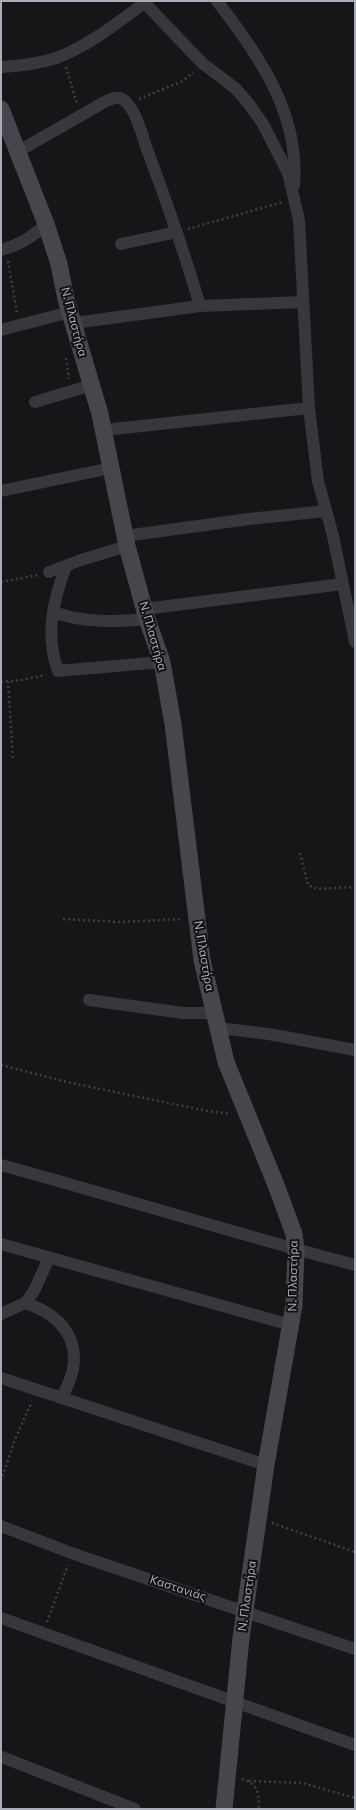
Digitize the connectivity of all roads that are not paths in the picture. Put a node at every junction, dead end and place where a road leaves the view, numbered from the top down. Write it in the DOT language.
graph roads {
  1 [pos="217,1"];
  2 [pos="145,2"];
  3 [pos="1,67"];
  4 [pos="1,109"];
  5 [pos="17,152"];
  6 [pos="294,195"];
  7 [pos="46,224"];
  8 [pos="177,232"];
  9 [pos="121,244"];
  10 [pos="3,249"];
  11 [pos="303,302"];
  12 [pos="200,306"];
  13 [pos="72,318"];
  14 [pos="1,330"];
  15 [pos="92,385"];
  16 [pos="35,402"];
  17 [pos="309,408"];
  18 [pos="104,430"];
  19 [pos="111,468"];
  20 [pos="1,491"];
  21 [pos="326,511"];
  22 [pos="126,541"];
  23 [pos="66,566"];
  24 [pos="49,572"];
  25 [pos="344,584"];
  26 [pos="53,612"];
  27 [pos="146,614"];
  28 [pos="353,625"];
  29 [pos="355,642"];
  30 [pos="162,662"];
  31 [pos="89,1000"];
  32 [pos="216,1020"];
  33 [pos="355,1050"];
  34 [pos="1,1165"];
  35 [pos="1,1244"];
  36 [pos="296,1250"];
  37 [pos="49,1258"];
  38 [pos="355,1265"];
  39 [pos="25,1303"];
  40 [pos="1,1314"];
  41 [pos="291,1325"];
  42 [pos="1,1378"];
  43 [pos="62,1398"];
  44 [pos="266,1465"];
  45 [pos="1,1526"];
  46 [pos="245,1610"];
  47 [pos="1,1618"];
  48 [pos="355,1648"];
  49 [pos="235,1701"];
  50 [pos="355,1744"];
  51 [pos="2,1757"];
  52 [pos="135,1809"];
  53 [pos="224,1809"];
  1 -- 6 [label="street"];
  2 -- 3 [label="street"];
  2 -- 6 [label="street"];
  4 -- 5 [label="street, Ν. Πλαστήρα"];
  5 -- 7 [label="street, Ν. Πλαστήρα"];
  5 -- 8 [label="street"];
  6 -- 11 [label="street"];
  7 -- 10 [label="street"];
  7 -- 13 [label="street, Ν. Πλαστήρα"];
  8 -- 9 [label="street"];
  8 -- 12 [label="street"];
  11 -- 12 [label="street"];
  11 -- 17 [label="street"];
  12 -- 13 [label="street"];
  13 -- 14 [label="street"];
  13 -- 15 [label="street, Ν. Πλαστήρα"];
  15 -- 16 [label="street"];
  15 -- 18 [label="street, Ν. Πλαστήρα"];
  17 -- 18 [label="street"];
  17 -- 21 [label="street"];
  18 -- 19 [label="street, Ν. Πλαστήρα"];
  19 -- 20 [label="street"];
  19 -- 22 [label="street, Ν. Πλαστήρα"];
  21 -- 22 [label="street"];
  21 -- 25 [label="street"];
  22 -- 23 [label="street"];
  22 -- 27 [label="street, Ν. Πλαστήρα"];
  23 -- 24 [label="street"];
  23 -- 26 [label="street"];
  25 -- 27 [label="street"];
  25 -- 28 [label="street"];
  26 -- 27 [label="street"];
  26 -- 30 [label="street"];
  27 -- 30 [label="street, Ν. Πλαστήρα"];
  28 -- 29 [label="street"];
  30 -- 32 [label="street, Ν. Πλαστήρα"];
  31 -- 32 [label="street"];
  32 -- 33 [label="street"];
  32 -- 36 [label="street, Ν. Πλαστήρα"];
  34 -- 36 [label="street"];
  35 -- 37 [label="street"];
  36 -- 38 [label="street"];
  36 -- 41 [label="street, Ν. Πλαστήρα"];
  37 -- 39 [label="street"];
  37 -- 41 [label="street"];
  39 -- 40 [label="street"];
  39 -- 43 [label="street"];
  41 -- 44 [label="street, Ν. Πλαστήρα"];
  42 -- 43 [label="street"];
  43 -- 44 [label="street"];
  44 -- 46 [label="street, Ν. Πλαστήρα"];
  45 -- 46 [label="street, Καστανιάς"];
  46 -- 48 [label="street, Καστανιάς"];
  46 -- 49 [label="street, Ν. Πλαστήρα"];
  47 -- 49 [label="street"];
  49 -- 50 [label="street"];
  49 -- 53 [label="street, Ν. Πλαστήρα"];
  51 -- 52 [label="street"];
}
